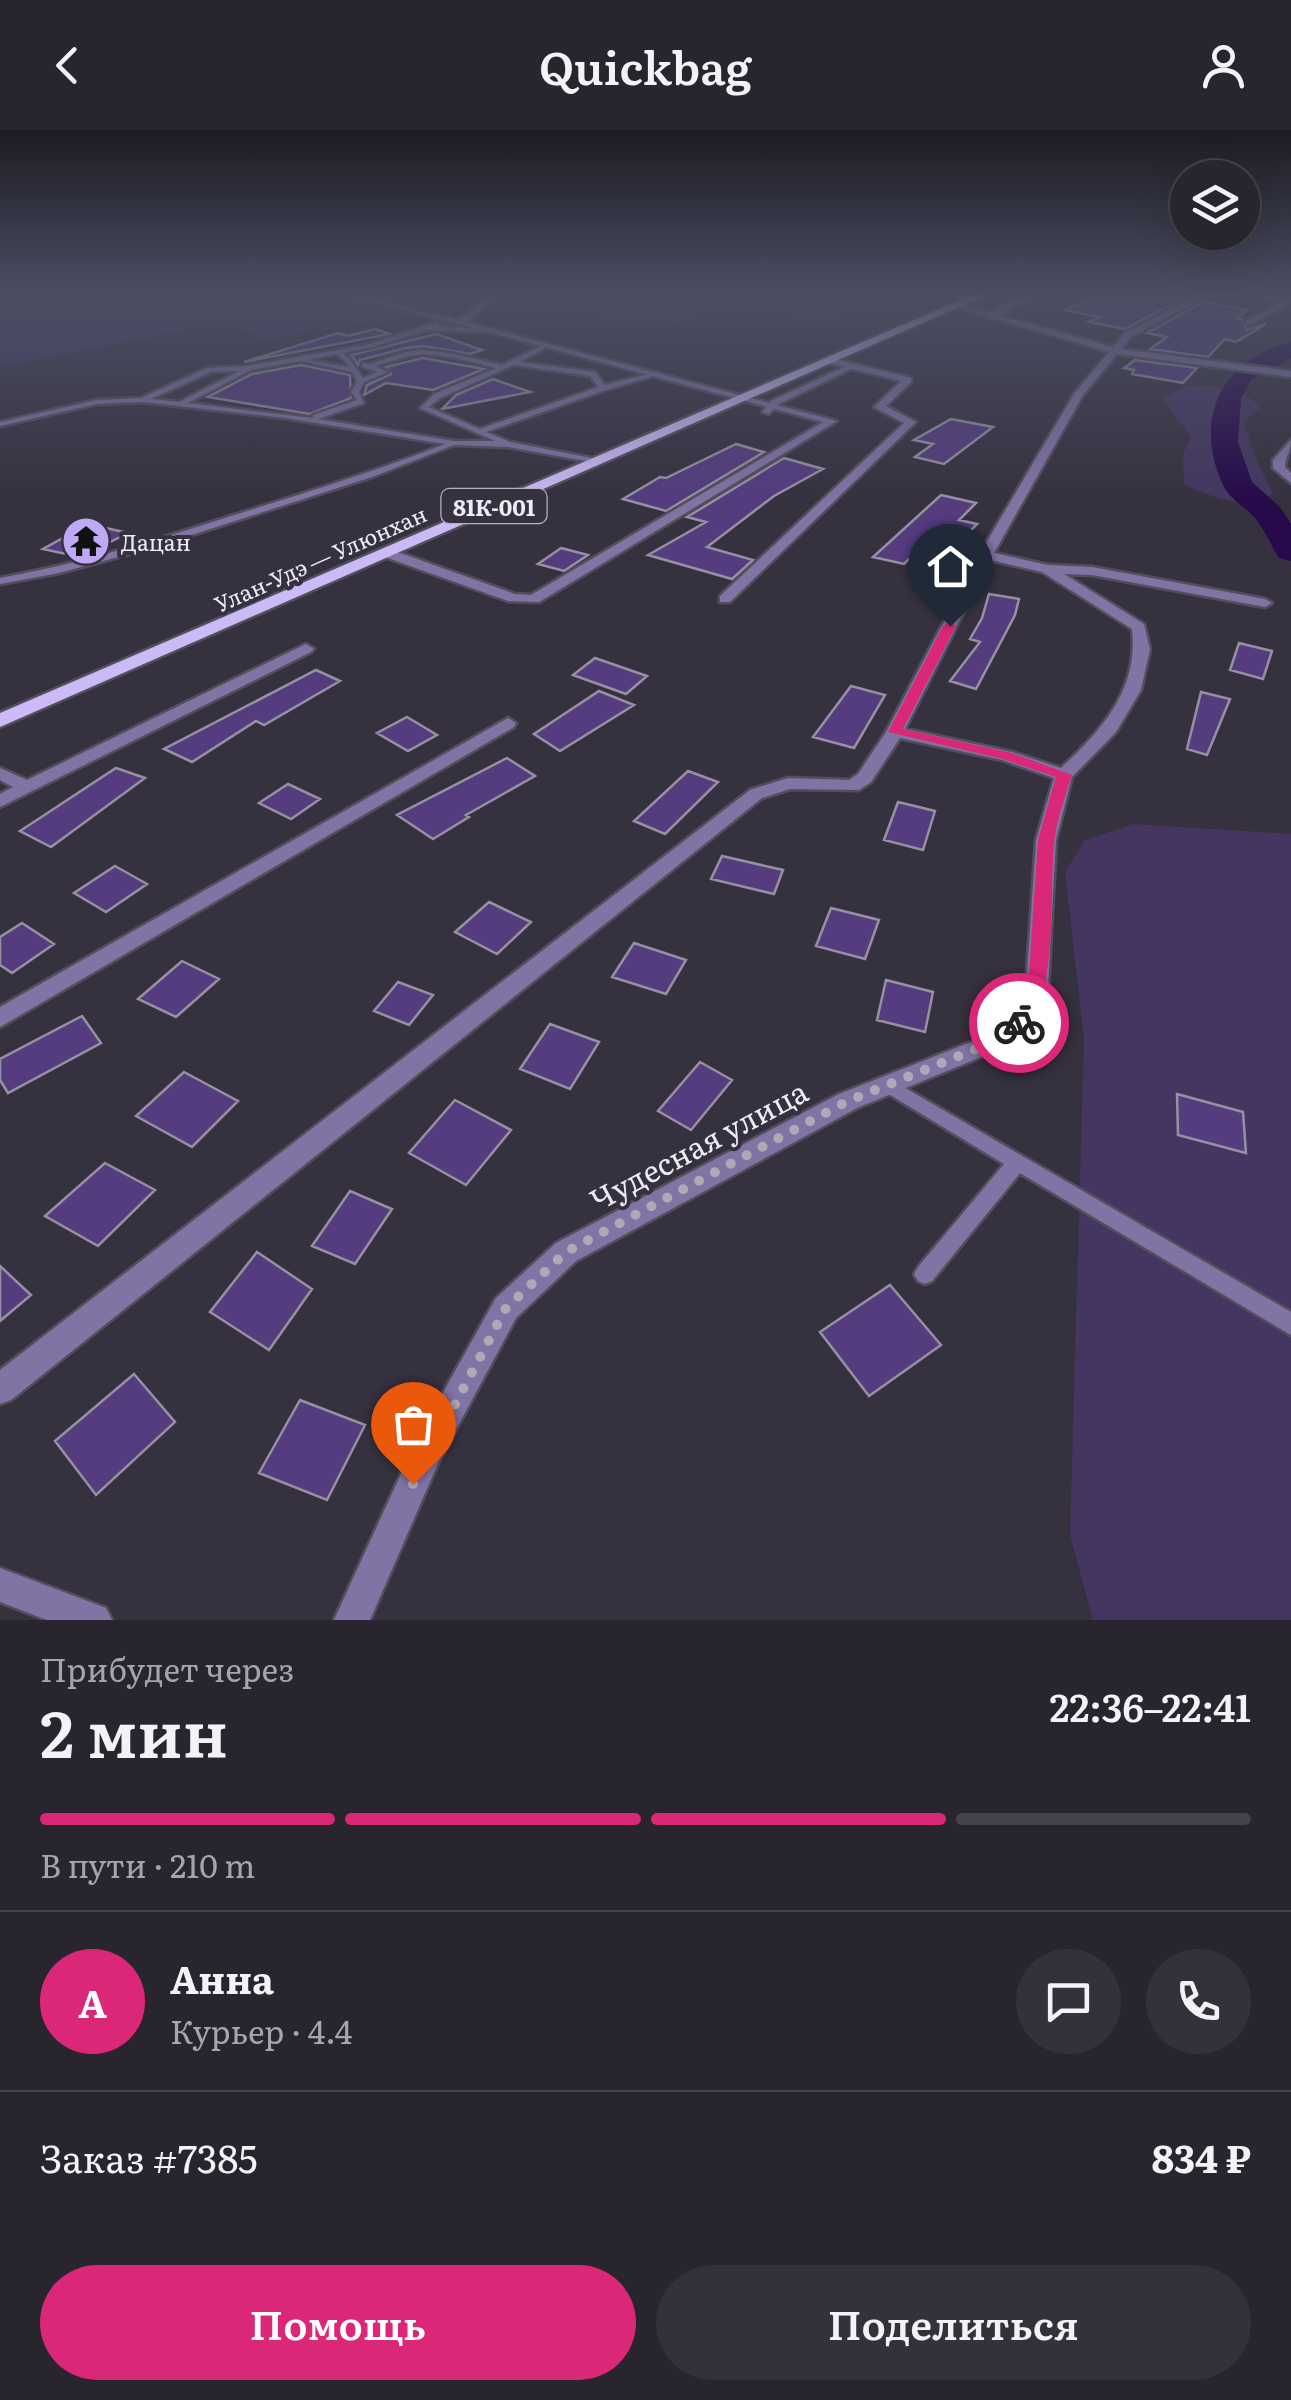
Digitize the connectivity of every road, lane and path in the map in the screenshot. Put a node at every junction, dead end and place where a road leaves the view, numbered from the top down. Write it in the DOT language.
graph roads {
  1 [pos="283,362"];
  2 [pos="313,362"];
  3 [pos="346,362"];
  4 [pos="381,362"];
  5 [pos="478,362"];
  6 [pos="515,362"];
  7 [pos="607,362"];
  8 [pos="830,362"];
  9 [pos="833,362"];
  10 [pos="1106,362"];
  11 [pos="1196,362"];
  12 [pos="512,363"];
  13 [pos="370,366"];
  14 [pos="853,366"];
  15 [pos="351,367"];
  16 [pos="502,367"];
  17 [pos="249,368"];
  18 [pos="592,374"];
  19 [pos="656,374"];
  20 [pos="1291,374"];
  21 [pos="632,380"];
  22 [pos="361,381"];
  23 [pos="603,388"];
  24 [pos="746,397"];
  25 [pos="144,400"];
  26 [pos="182,404"];
  27 [pos="770,408"];
  28 [pos="58,411"];
  29 [pos="310,420"];
  30 [pos="0,424"];
  31 [pos="483,430"];
  32 [pos="0,436"];
  33 [pos="454,443"];
  34 [pos="1291,443"];
  35 [pos="508,444"];
  36 [pos="594,462"];
  37 [pos="1291,479"];
  38 [pos="387,553"];
  39 [pos="986,555"];
  40 [pos="1046,569"];
  41 [pos="0,581"];
  42 [pos="724,600"];
  43 [pos="1266,603"];
  44 [pos="306,649"];
  45 [pos="0,721"];
  46 [pos="508,723"];
  47 [pos="895,732"];
  48 [pos="0,773"];
  49 [pos="1064,775"];
  50 [pos="27,788"];
  51 [pos="0,801"];
  52 [pos="0,1018"];
  53 [pos="888,1085"];
  54 [pos="1018,1162"];
  55 [pos="924,1274"];
  56 [pos="1291,1324"];
  57 [pos="0,1389"];
  58 [pos="0,1585"];
  59 [pos="94,1620"];
  60 [pos="352,1620"];
  1 -- 17 [label="lane"];
  2 -- 15 [label="lane"];
  3 -- 15 [label="lane"];
  4 -- 13 [label="lane"];
  5 -- 16 [label="lane"];
  6 -- 12 [label="lane"];
  7 -- 19 [label="street"];
  8 -- 24 [label="main road, Улан-Удэ — Улюнхан / 81К-001"];
  9 -- 14 [label="street"];
  10 -- 39 [label="street"];
  11 -- 20 [label="street"];
  12 -- 16 [label="lane"];
  12 -- 18 [label="lane"];
  13 -- 15 [label="lane"];
  13 -- 22 [label="lane"];
  14 -- 27 [label="lane"];
  14 -- 42 [label="street"];
  15 -- 22 [label="lane"];
  16 -- 31 [label="lane"];
  17 -- 25 [label="lane"];
  17 -- 26 [label="lane"];
  18 -- 21 [label="lane"];
  18 -- 23 [label="lane"];
  19 -- 21 [label="lane"];
  19 -- 24 [label="street"];
  21 -- 23 [label="lane"];
  22 -- 29 [label="lane"];
  23 -- 31 [label="lane"];
  24 -- 27 [label="street"];
  24 -- 36 [label="main road, Улан-Удэ — Улюнхан / 81К-001"];
  25 -- 26 [label="lane"];
  25 -- 28 [label="lane"];
  26 -- 29 [label="lane"];
  27 -- 38 [label="street"];
  28 -- 30 [label="lane"];
  28 -- 32 [label="lane"];
  29 -- 33 [label="lane"];
  31 -- 35 [label="lane"];
  33 -- 35 [label="lane"];
  33 -- 41 [label="lane"];
  34 -- 37 [label="street"];
  35 -- 36 [label="lane"];
  36 -- 38 [label="main road, Улан-Удэ — Улюнхан / 81К-001"];
  38 -- 45 [label="main road, Улан-Удэ — Улюнхан / 81К-001"];
  39 -- 40 [label="street"];
  39 -- 47 [label="street"];
  40 -- 43 [label="street"];
  40 -- 49 [label="street"];
  44 -- 50 [label="street"];
  46 -- 52 [label="street"];
  47 -- 49 [label="street"];
  47 -- 57 [label="street"];
  48 -- 50 [label="street"];
  49 -- 53 [label="street, Чудесная улица"];
  50 -- 51 [label="street"];
  53 -- 54 [label="lane"];
  53 -- 60 [label="street, Чудесная улица"];
  54 -- 55 [label="lane"];
  54 -- 56 [label="lane"];
  58 -- 59 [label="street"];
}
